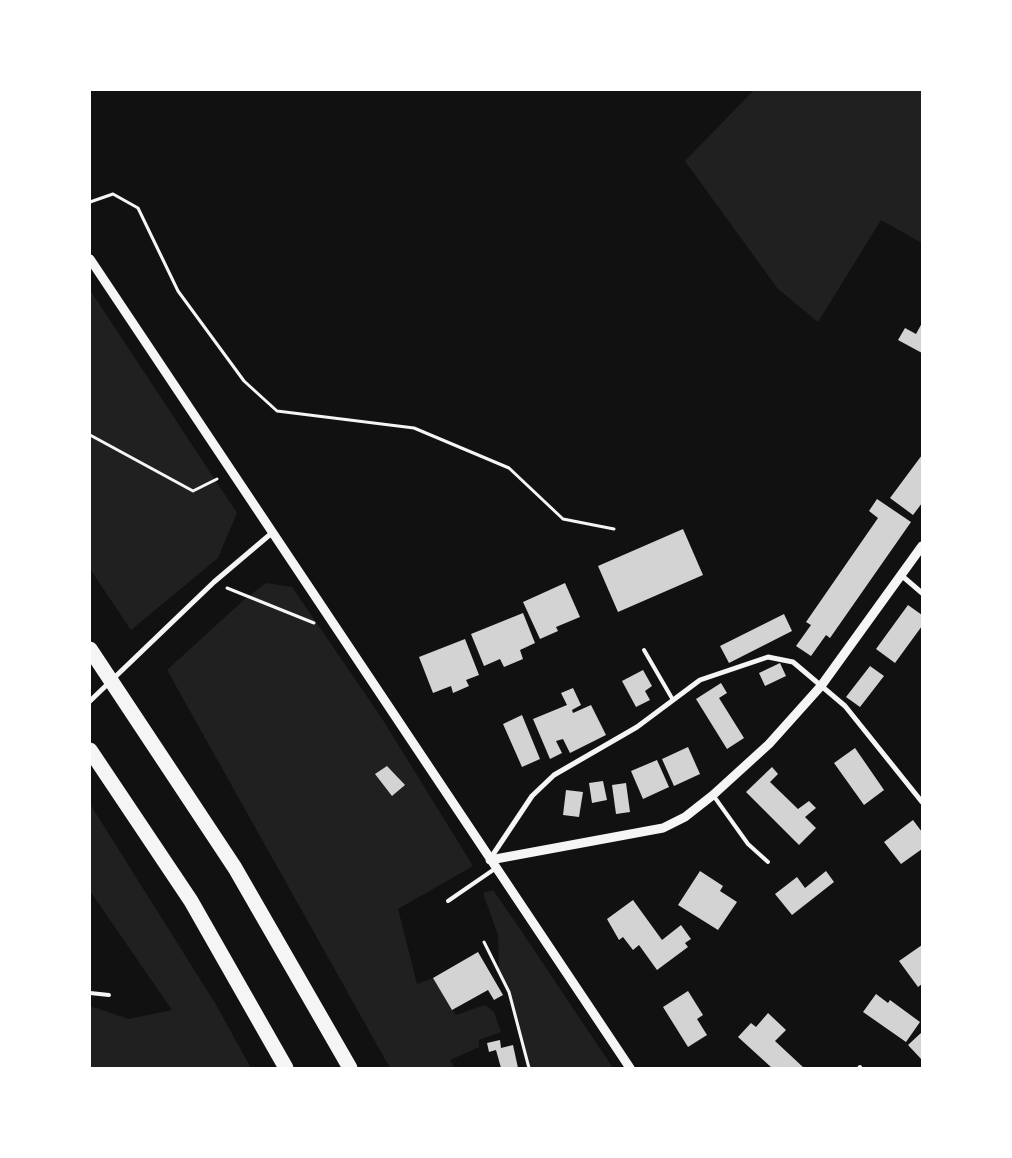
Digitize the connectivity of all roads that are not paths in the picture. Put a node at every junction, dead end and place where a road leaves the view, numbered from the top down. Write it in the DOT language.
graph roads {
  1 [pos="90,259"];
  2 [pos="273,532"];
  3 [pos="922,546"];
  4 [pos="901,575"];
  5 [pos="922,593"];
  6 [pos="90,649"];
  7 [pos="644,650"];
  8 [pos="821,686"];
  9 [pos="673,700"];
  10 [pos="90,702"];
  11 [pos="90,750"];
  12 [pos="713,795"];
  13 [pos="922,802"];
  14 [pos="490,860"];
  15 [pos="768,862"];
  16 [pos="496,868"];
  17 [pos="448,901"];
  18 [pos="90,993"];
  19 [pos="109,995"];
  20 [pos="286,1068"];
  21 [pos="350,1068"];
  22 [pos="630,1068"];
  1 -- 2 [label="street"];
  2 -- 10 [label="street"];
  2 -- 14 [label="street"];
  3 -- 4 [label="street"];
  4 -- 5 [label="street"];
  4 -- 8 [label="street"];
  6 -- 21 [label="highway"];
  7 -- 9 [label="lane"];
  8 -- 9 [label="street"];
  8 -- 12 [label="street"];
  8 -- 13 [label="street"];
  9 -- 14 [label="street"];
  11 -- 20 [label="highway"];
  12 -- 14 [label="street"];
  12 -- 15 [label="lane"];
  14 -- 16 [label="street"];
  16 -- 17 [label="lane"];
  16 -- 22 [label="street"];
  18 -- 19 [label="lane"];
}
